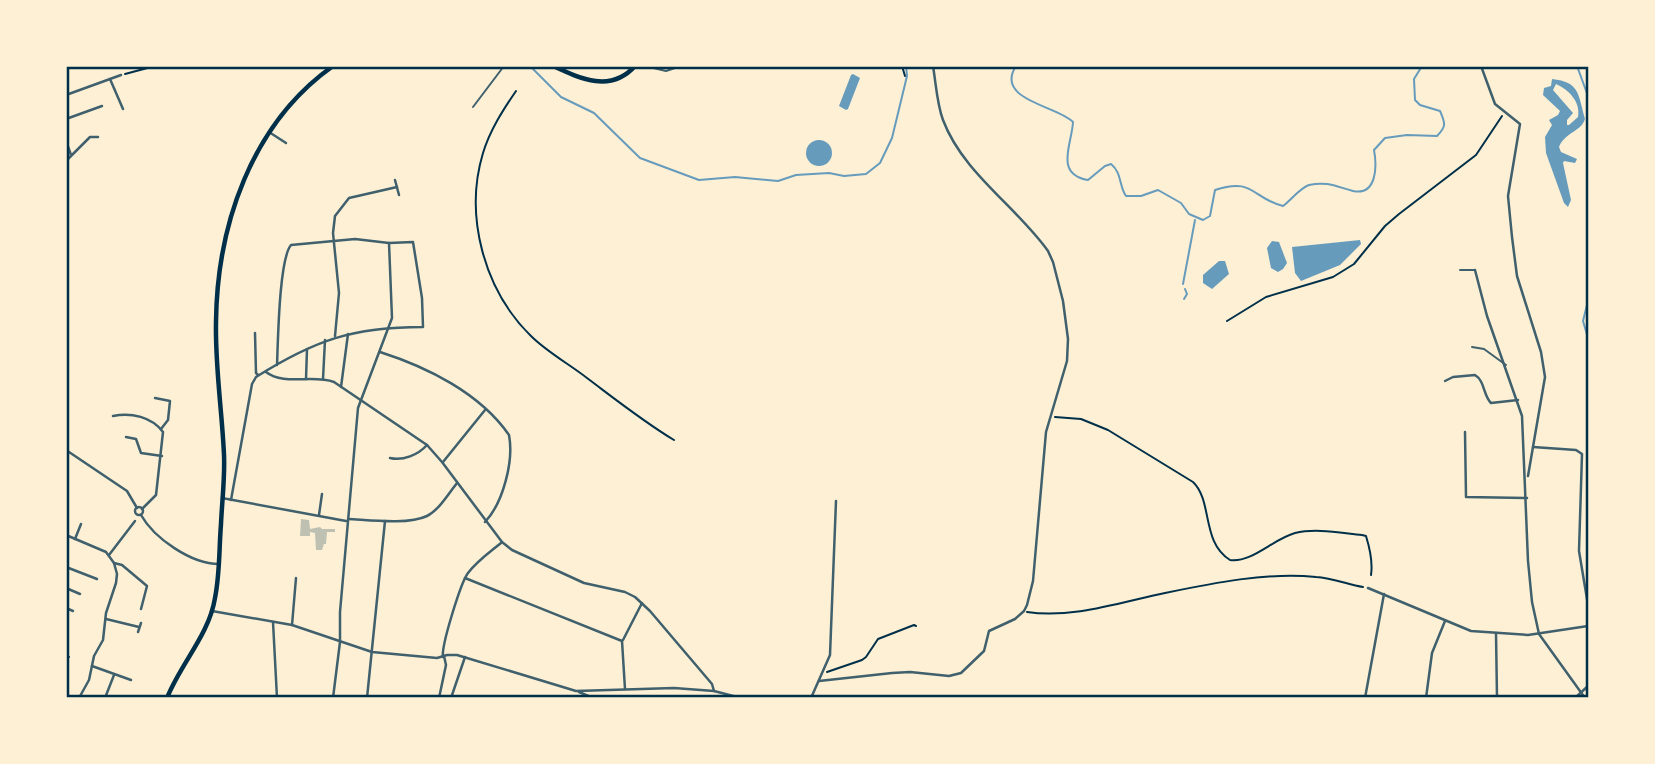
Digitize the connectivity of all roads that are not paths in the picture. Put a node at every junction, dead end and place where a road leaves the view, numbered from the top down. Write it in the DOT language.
graph roads {
  1 [pos="332,66"];
  2 [pos="504,66"];
  3 [pos="553,66"];
  4 [pos="635,66"];
  5 [pos="645,66"];
  6 [pos="681,66"];
  7 [pos="933,66"];
  8 [pos="1481,66"];
  9 [pos="121,75"];
  10 [pos="110,79"];
  11 [pos="66,95"];
  12 [pos="102,106"];
  13 [pos="473,107"];
  14 [pos="123,109"];
  15 [pos="66,118"];
  16 [pos="269,132"];
  17 [pos="98,137"];
  18 [pos="66,141"];
  19 [pos="286,143"];
  20 [pos="71,155"];
  21 [pos="66,161"];
  22 [pos="395,180"];
  23 [pos="397,187"];
  24 [pos="400,195"];
  25 [pos="334,242"];
  26 [pos="389,243"];
  27 [pos="1460,270"];
  28 [pos="1475,270"];
  29 [pos="390,328"];
  30 [pos="255,333"];
  31 [pos="348,334"];
  32 [pos="335,336"];
  33 [pos="326,340"];
  34 [pos="1472,347"];
  35 [pos="307,349"];
  36 [pos="380,352"];
  37 [pos="276,365"];
  38 [pos="1506,365"];
  39 [pos="267,372"];
  40 [pos="258,375"];
  41 [pos="306,379"];
  42 [pos="323,379"];
  43 [pos="1445,381"];
  44 [pos="341,387"];
  45 [pos="155,398"];
  46 [pos="359,399"];
  47 [pos="1518,400"];
  48 [pos="485,410"];
  49 [pos="113,416"];
  50 [pos="161,429"];
  51 [pos="1465,432"];
  52 [pos="126,437"];
  53 [pos="427,445"];
  54 [pos="1534,446"];
  55 [pos="67,452"];
  56 [pos="162,456"];
  57 [pos="390,458"];
  58 [pos="442,462"];
  59 [pos="1527,479"];
  60 [pos="457,483"];
  61 [pos="322,494"];
  62 [pos="222,498"];
  63 [pos="1527,498"];
  64 [pos="231,499"];
  65 [pos="836,501"];
  66 [pos="137,508"];
  67 [pos="142,509"];
  68 [pos="141,515"];
  69 [pos="319,515"];
  70 [pos="348,520"];
  71 [pos="385,520"];
  72 [pos="135,522"];
  73 [pos="485,522"];
  74 [pos="80,524"];
  75 [pos="66,536"];
  76 [pos="75,539"];
  77 [pos="502,542"];
  78 [pos="109,555"];
  79 [pos="114,564"];
  80 [pos="219,564"];
  81 [pos="66,567"];
  82 [pos="296,578"];
  83 [pos="465,578"];
  84 [pos="97,579"];
  85 [pos="1586,581"];
  86 [pos="66,588"];
  87 [pos="1367,588"];
  88 [pos="80,594"];
  89 [pos="1384,594"];
  90 [pos="642,603"];
  91 [pos="1588,605"];
  92 [pos="66,608"];
  93 [pos="141,609"];
  94 [pos="73,611"];
  95 [pos="212,611"];
  96 [pos="106,619"];
  97 [pos="1445,621"];
  98 [pos="274,622"];
  99 [pos="292,625"];
  100 [pos="1588,626"];
  101 [pos="138,632"];
  102 [pos="1496,633"];
  103 [pos="1539,634"];
  104 [pos="622,641"];
  105 [pos="340,642"];
  106 [pos="372,652"];
  107 [pos="443,656"];
  108 [pos="465,657"];
  109 [pos="92,666"];
  110 [pos="114,675"];
  111 [pos="131,680"];
  112 [pos="819,681"];
  113 [pos="1588,686"];
  114 [pos="625,689"];
  115 [pos="603,690"];
  116 [pos="576,691"];
  117 [pos="713,691"];
  118 [pos="1582,691"];
  119 [pos="79,698"];
  120 [pos="105,698"];
  121 [pos="167,698"];
  122 [pos="277,698"];
  123 [pos="333,698"];
  124 [pos="366,698"];
  125 [pos="439,698"];
  126 [pos="451,698"];
  127 [pos="593,698"];
  128 [pos="601,698"];
  129 [pos="740,698"];
  130 [pos="811,698"];
  131 [pos="1365,698"];
  132 [pos="1426,698"];
  133 [pos="1497,698"];
  134 [pos="1575,698"];
  135 [pos="1585,698"];
  1 -- 16 [label="main road"];
  2 -- 13 [label="lane"];
  3 -- 4 [label="main road"];
  5 -- 6 [label="lane"];
  7 -- 112 [label="street"];
  8 -- 54 [label="street"];
  9 -- 10 [label="street"];
  10 -- 11 [label="street"];
  10 -- 14 [label="street"];
  12 -- 15 [label="street"];
  16 -- 19 [label="street"];
  16 -- 62 [label="main road"];
  17 -- 20 [label="street"];
  18 -- 20 [label="street"];
  20 -- 21 [label="street"];
  22 -- 23 [label="street"];
  23 -- 24 [label="street"];
  23 -- 25 [label="street"];
  25 -- 26 [label="street"];
  25 -- 32 [label="street"];
  25 -- 37 [label="street"];
  26 -- 29 [label="street"];
  26 -- 29 [label="street"];
  27 -- 28 [label="lane"];
  28 -- 38 [label="street"];
  29 -- 31 [label="street"];
  29 -- 36 [label="street"];
  30 -- 40 [label="street"];
  31 -- 32 [label="street"];
  31 -- 44 [label="street"];
  32 -- 33 [label="street"];
  33 -- 35 [label="street"];
  33 -- 42 [label="street"];
  34 -- 38 [label="lane"];
  35 -- 37 [label="street"];
  35 -- 41 [label="street"];
  36 -- 46 [label="street"];
  36 -- 48 [label="street"];
  37 -- 39 [label="street"];
  38 -- 47 [label="street"];
  39 -- 40 [label="street"];
  39 -- 41 [label="street"];
  40 -- 64 [label="street"];
  41 -- 42 [label="street"];
  42 -- 44 [label="street"];
  43 -- 47 [label="street"];
  44 -- 46 [label="street"];
  45 -- 50 [label="street"];
  46 -- 53 [label="street"];
  46 -- 70 [label="street"];
  47 -- 59 [label="street"];
  48 -- 58 [label="street"];
  48 -- 73 [label="street"];
  49 -- 50 [label="street"];
  50 -- 56 [label="street"];
  51 -- 63 [label="street"];
  52 -- 56 [label="street"];
  53 -- 57 [label="street"];
  53 -- 58 [label="street"];
  54 -- 59 [label="street"];
  54 -- 85 [label="street"];
  55 -- 66 [label="street"];
  56 -- 67 [label="street"];
  58 -- 60 [label="street"];
  59 -- 63 [label="street"];
  60 -- 71 [label="street"];
  60 -- 73 [label="street"];
  61 -- 69 [label="street"];
  62 -- 64 [label="street"];
  62 -- 80 [label="main road"];
  63 -- 103 [label="street"];
  64 -- 69 [label="street"];
  65 -- 112 [label="street"];
  66 -- 67 [label="street"];
  66 -- 68 [label="street"];
  67 -- 68 [label="street"];
  68 -- 80 [label="street"];
  69 -- 70 [label="street"];
  70 -- 71 [label="street"];
  70 -- 105 [label="street"];
  71 -- 106 [label="street"];
  72 -- 78 [label="street"];
  73 -- 77 [label="street"];
  74 -- 76 [label="street"];
  75 -- 76 [label="street"];
  76 -- 78 [label="street"];
  77 -- 83 [label="street"];
  77 -- 90 [label="street"];
  78 -- 79 [label="street"];
  79 -- 93 [label="street"];
  79 -- 96 [label="street"];
  80 -- 95 [label="main road"];
  81 -- 84 [label="street"];
  82 -- 99 [label="street"];
  83 -- 104 [label="street"];
  83 -- 107 [label="street"];
  85 -- 91 [label="street"];
  86 -- 88 [label="street"];
  87 -- 89 [label="street"];
  89 -- 97 [label="street"];
  89 -- 131 [label="street"];
  90 -- 104 [label="street"];
  90 -- 117 [label="street"];
  92 -- 94 [label="street"];
  95 -- 98 [label="street"];
  95 -- 121 [label="main road"];
  96 -- 101 [label="street"];
  96 -- 109 [label="street"];
  97 -- 102 [label="street"];
  97 -- 132 [label="street"];
  98 -- 99 [label="street"];
  98 -- 122 [label="street"];
  99 -- 105 [label="street"];
  100 -- 103 [label="street"];
  102 -- 103 [label="street"];
  102 -- 133 [label="street"];
  103 -- 118 [label="street"];
  104 -- 114 [label="street"];
  105 -- 106 [label="street"];
  105 -- 123 [label="street"];
  106 -- 107 [label="street"];
  106 -- 124 [label="street"];
  107 -- 108 [label="street"];
  107 -- 125 [label="street"];
  108 -- 116 [label="street"];
  108 -- 126 [label="street"];
  109 -- 110 [label="street"];
  109 -- 119 [label="street"];
  110 -- 111 [label="street"];
  110 -- 120 [label="street"];
  112 -- 130 [label="street"];
  113 -- 118 [label="street"];
  114 -- 115 [label="street"];
  114 -- 117 [label="street"];
  115 -- 116 [label="street"];
  115 -- 128 [label="street"];
  116 -- 127 [label="street"];
  117 -- 129 [label="street"];
  118 -- 134 [label="street"];
  118 -- 135 [label="street"];
}
